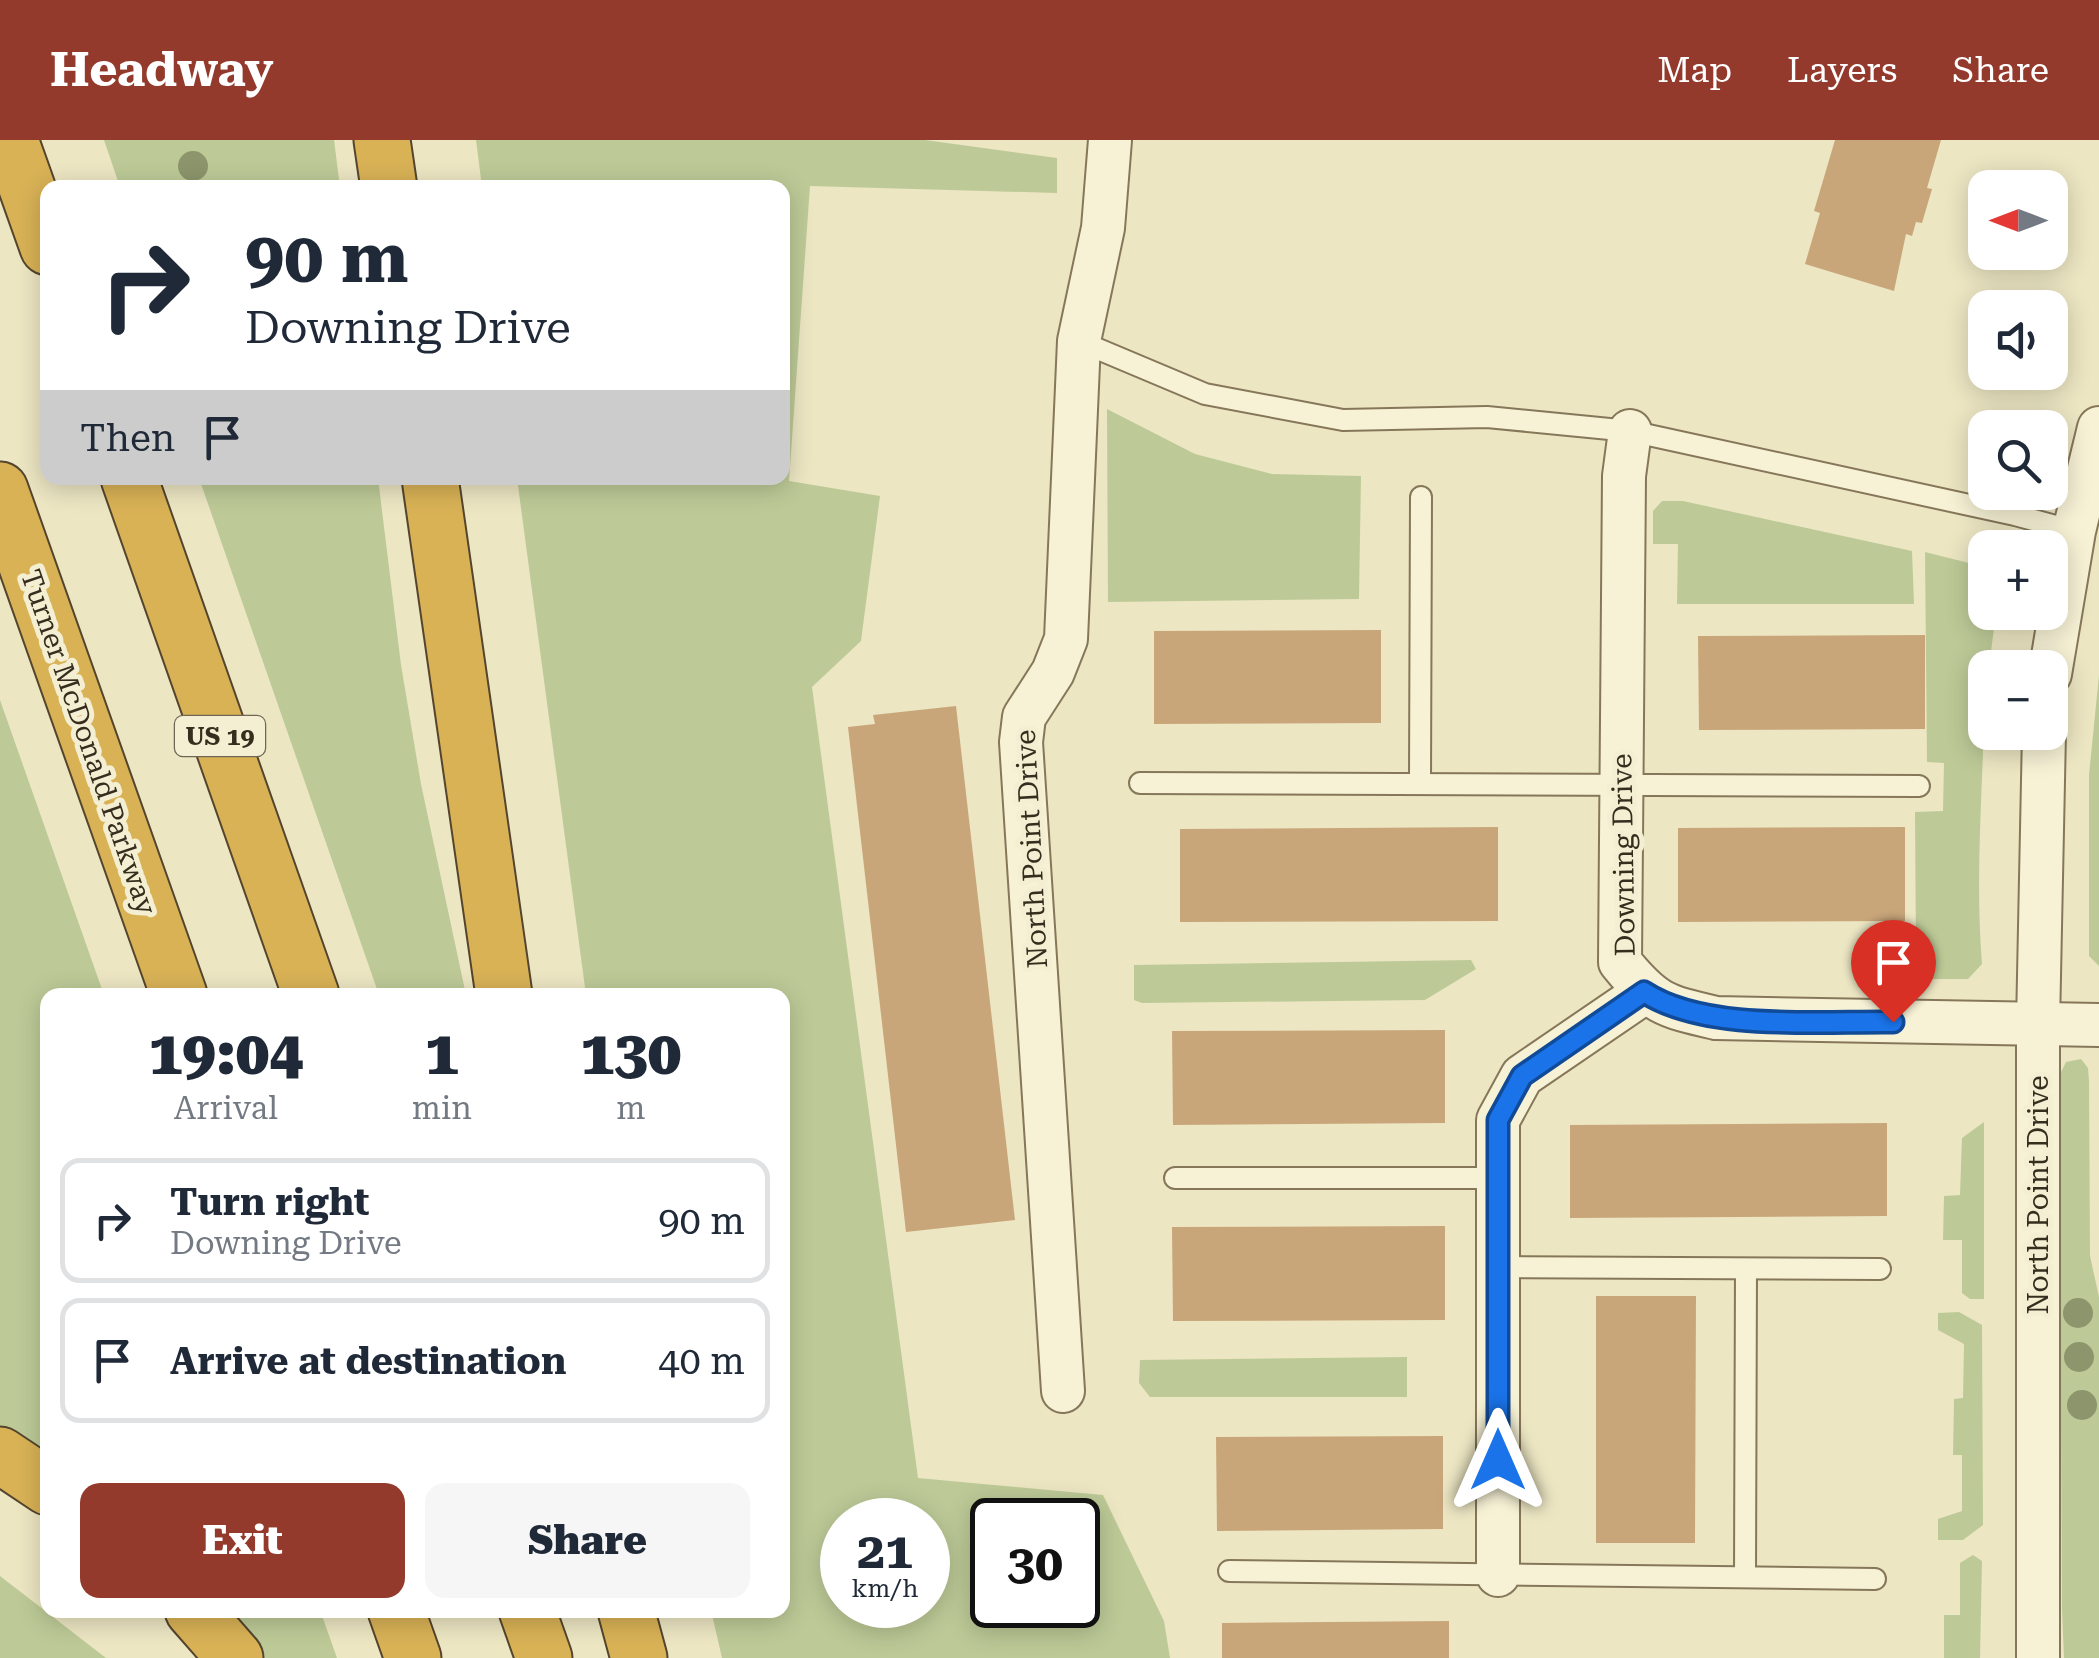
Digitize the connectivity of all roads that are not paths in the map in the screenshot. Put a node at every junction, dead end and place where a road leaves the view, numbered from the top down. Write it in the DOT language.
graph roads {
  1 [pos="10,140"];
  2 [pos="382,140"];
  3 [pos="1110,140"];
  4 [pos="387,180"];
  5 [pos="40,224"];
  6 [pos="1078,341"];
  7 [pos="2099,428"];
  8 [pos="1630,431"];
  9 [pos="131,485"];
  10 [pos="431,485"];
  11 [pos="0,490"];
  12 [pos="1420,497"];
  13 [pos="2074,531"];
  14 [pos="2054,650"];
  15 [pos="2044,750"];
  16 [pos="1140,783"];
  17 [pos="1420,784"];
  18 [pos="1621,784"];
  19 [pos="1918,786"];
  20 [pos="177,988"];
  21 [pos="309,988"];
  22 [pos="503,988"];
  23 [pos="1644,992"];
  24 [pos="2038,1025"];
  25 [pos="2099,1025"];
  26 [pos="1175,1178"];
  27 [pos="1498,1178"];
  28 [pos="1498,1267"];
  29 [pos="1746,1269"];
  30 [pos="1880,1269"];
  31 [pos="1064,1390"];
  32 [pos="0,1455"];
  33 [pos="40,1482"];
  34 [pos="1229,1571"];
  35 [pos="1498,1575"];
  36 [pos="1746,1577"];
  37 [pos="1875,1578"];
  38 [pos="199,1618"];
  39 [pos="399,1618"];
  40 [pos="531,1618"];
  41 [pos="628,1618"];
  42 [pos="234,1658"];
  43 [pos="413,1658"];
  44 [pos="544,1658"];
  45 [pos="638,1658"];
  46 [pos="2038,1658"];
  1 -- 5 [label="highway"];
  2 -- 4 [label="highway"];
  3 -- 6 [label="street, North Point Drive"];
  6 -- 8 [label="lane"];
  6 -- 31 [label="street, North Point Drive"];
  7 -- 13 [label="street"];
  8 -- 13 [label="lane"];
  8 -- 18 [label="street, Downing Drive"];
  9 -- 21 [label="highway, US 19"];
  10 -- 22 [label="highway"];
  11 -- 20 [label="highway, Turner McDonald Parkway"];
  12 -- 17 [label="lane"];
  13 -- 14 [label="street"];
  15 -- 24 [label="street, North Point Drive"];
  16 -- 17 [label="lane"];
  17 -- 18 [label="lane"];
  18 -- 19 [label="lane"];
  18 -- 23 [label="street, Downing Drive"];
  23 -- 24 [label="street, Downing Drive"];
  23 -- 27 [label="street"];
  24 -- 25 [label="street, Downing Drive"];
  24 -- 46 [label="street, North Point Drive"];
  26 -- 27 [label="lane"];
  27 -- 28 [label="street"];
  28 -- 29 [label="lane"];
  28 -- 35 [label="street"];
  29 -- 30 [label="lane"];
  29 -- 36 [label="lane"];
  32 -- 33 [label="highway"];
  34 -- 35 [label="lane"];
  35 -- 36 [label="lane"];
  36 -- 37 [label="lane"];
  38 -- 42 [label="highway"];
  39 -- 43 [label="highway"];
  40 -- 44 [label="highway"];
  41 -- 45 [label="highway"];
}
